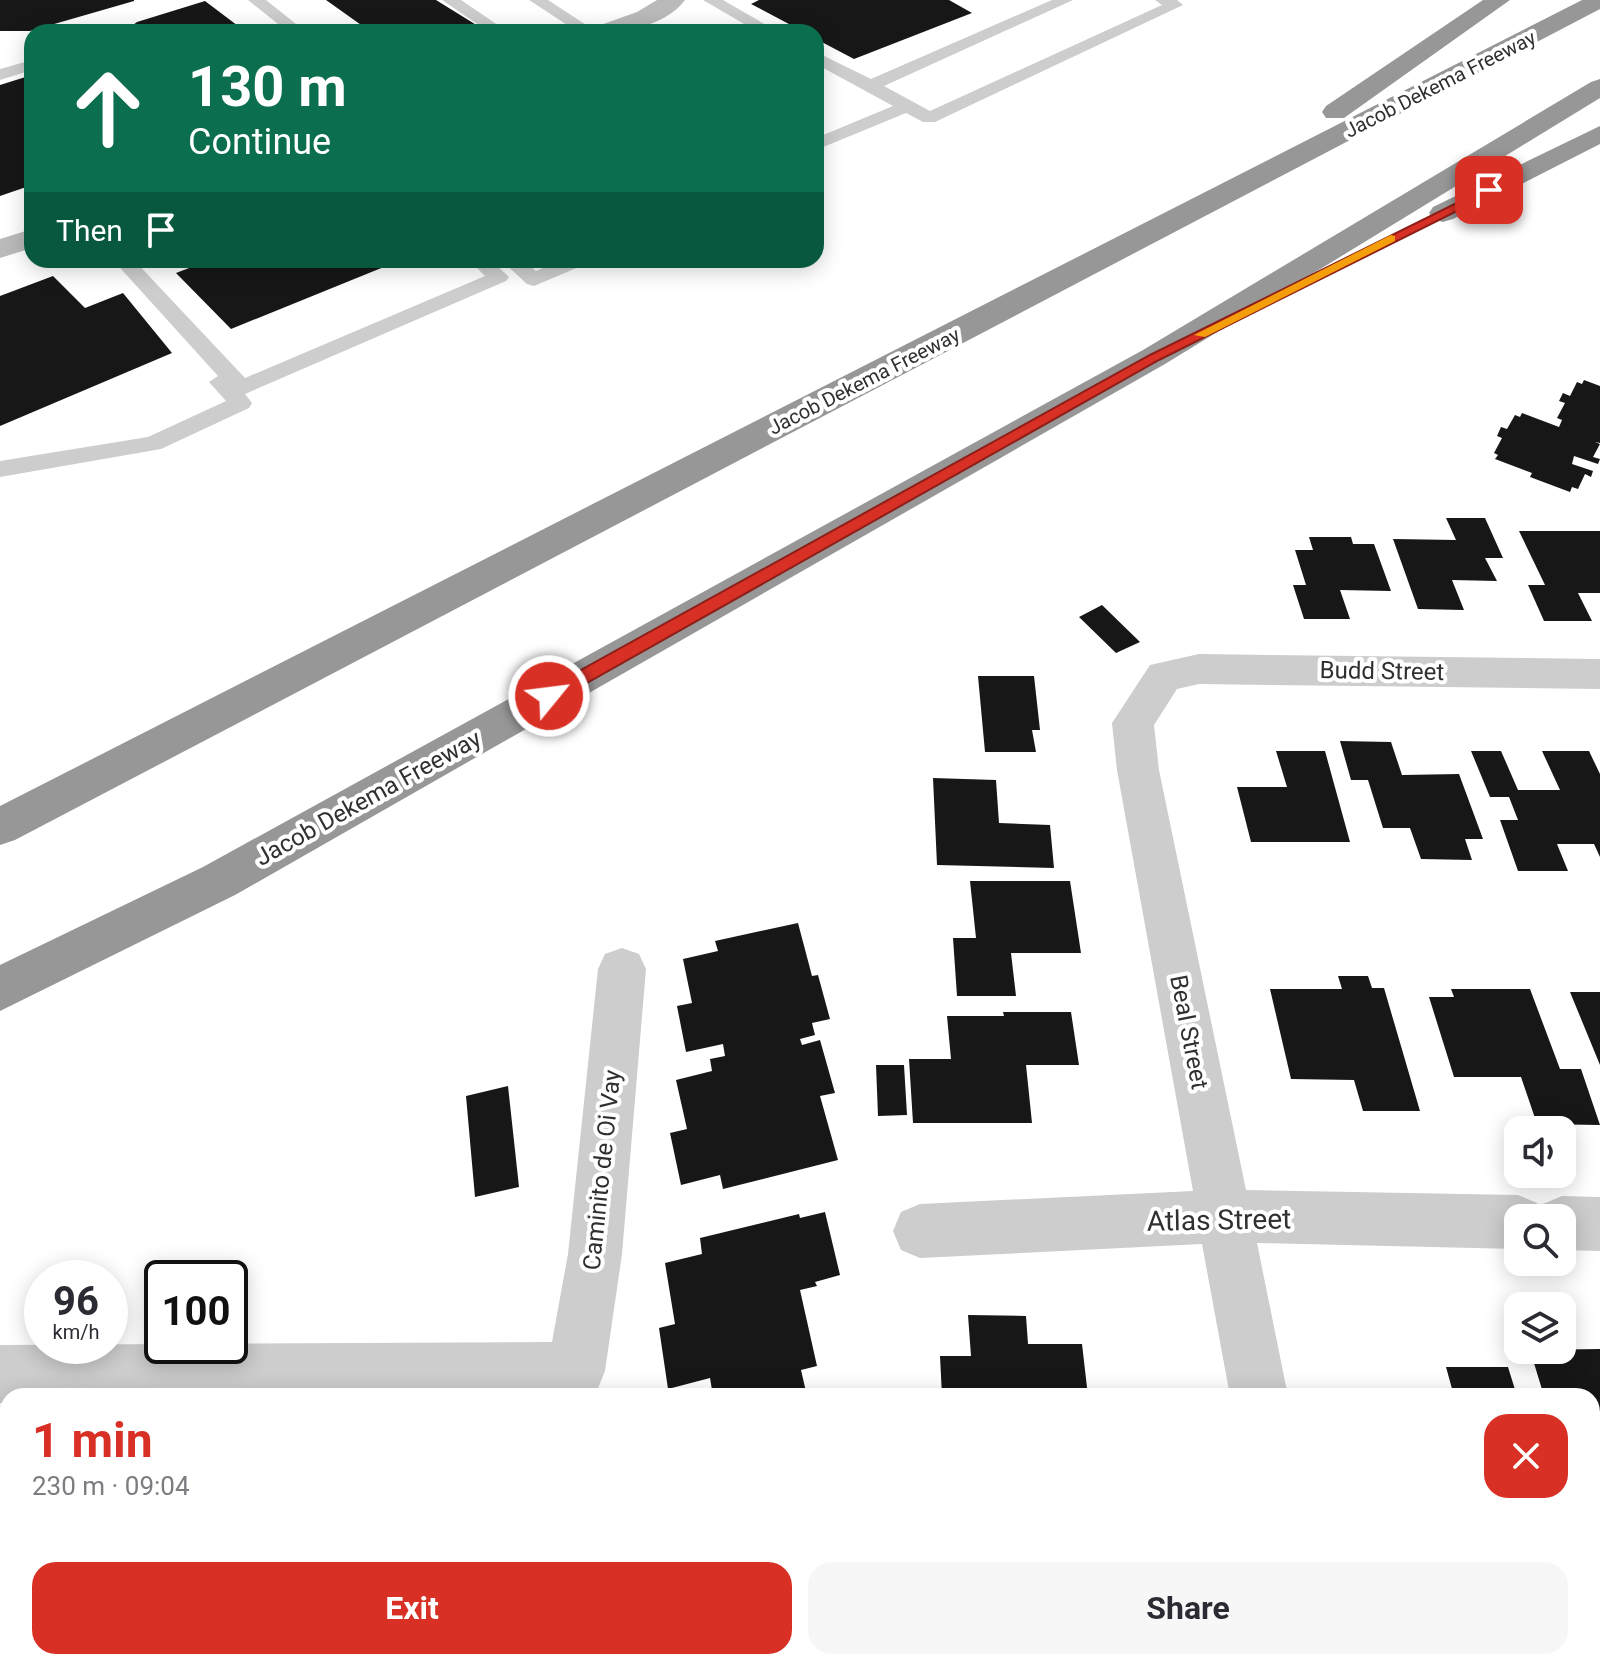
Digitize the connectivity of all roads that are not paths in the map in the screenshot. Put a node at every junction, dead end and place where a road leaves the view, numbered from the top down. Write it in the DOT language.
graph roads {
  1 [pos="256,0"];
  2 [pos="450,0"];
  3 [pos="537,0"];
  4 [pos="673,0"];
  5 [pos="1065,0"];
  6 [pos="1163,0"];
  7 [pos="1498,0"];
  8 [pos="1600,0"];
  9 [pos="715,1"];
  10 [pos="288,24"];
  11 [pos="488,24"];
  12 [pos="576,24"];
  13 [pos="625,24"];
  14 [pos="756,24"];
  15 [pos="824,61"];
  16 [pos="24,68"];
  17 [pos="0,75"];
  18 [pos="870,86"];
  19 [pos="1600,87"];
  20 [pos="907,106"];
  21 [pos="1600,134"];
  22 [pos="824,142"];
  23 [pos="1175,221"];
  24 [pos="24,241"];
  25 [pos="0,249"];
  26 [pos="130,268"];
  27 [pos="488,268"];
  28 [pos="520,268"];
  29 [pos="561,268"];
  30 [pos="183,324"];
  31 [pos="1154,357"];
  32 [pos="0,469"];
  33 [pos="1600,674"];
  34 [pos="1164,676"];
  35 [pos="0,827"];
  36 [pos="622,969"];
  37 [pos="0,989"];
  38 [pos="1225,1216"];
  39 [pos="1504,1222"];
  40 [pos="1576,1223"];
  41 [pos="1600,1224"];
  42 [pos="920,1231"];
  43 [pos="0,1374"];
  44 [pos="571,1384"];
  45 [pos="1257,1388"];
  1 -- 10 [label="lane"];
  2 -- 11 [label="lane"];
  3 -- 12 [label="lane"];
  4 -- 13 [label="street"];
  5 -- 18 [label="lane"];
  6 -- 20 [label="lane"];
  7 -- 23 [label="highway"];
  8 -- 23 [label="highway, Jacob Dekema Freeway"];
  9 -- 14 [label="lane"];
  15 -- 18 [label="lane"];
  16 -- 17 [label="lane"];
  18 -- 20 [label="lane"];
  19 -- 31 [label="highway, Jacob Dekema Freeway"];
  20 -- 22 [label="lane"];
  21 -- 31 [label="highway"];
  23 -- 35 [label="highway, Jacob Dekema Freeway"];
  24 -- 25 [label="street"];
  26 -- 30 [label="lane"];
  27 -- 30 [label="lane"];
  28 -- 29 [label="lane"];
  30 -- 32 [label="lane"];
  31 -- 37 [label="highway, Jacob Dekema Freeway"];
  33 -- 34 [label="street, Budd Street"];
  34 -- 38 [label="street, Beal Street"];
  36 -- 44 [label="street, Caminito de Oi Vay"];
  38 -- 39 [label="street, Atlas Street"];
  38 -- 42 [label="street, Atlas Street"];
  38 -- 45 [label="street, Beal Street"];
  40 -- 41 [label="street"];
  43 -- 44 [label="street"];
}
